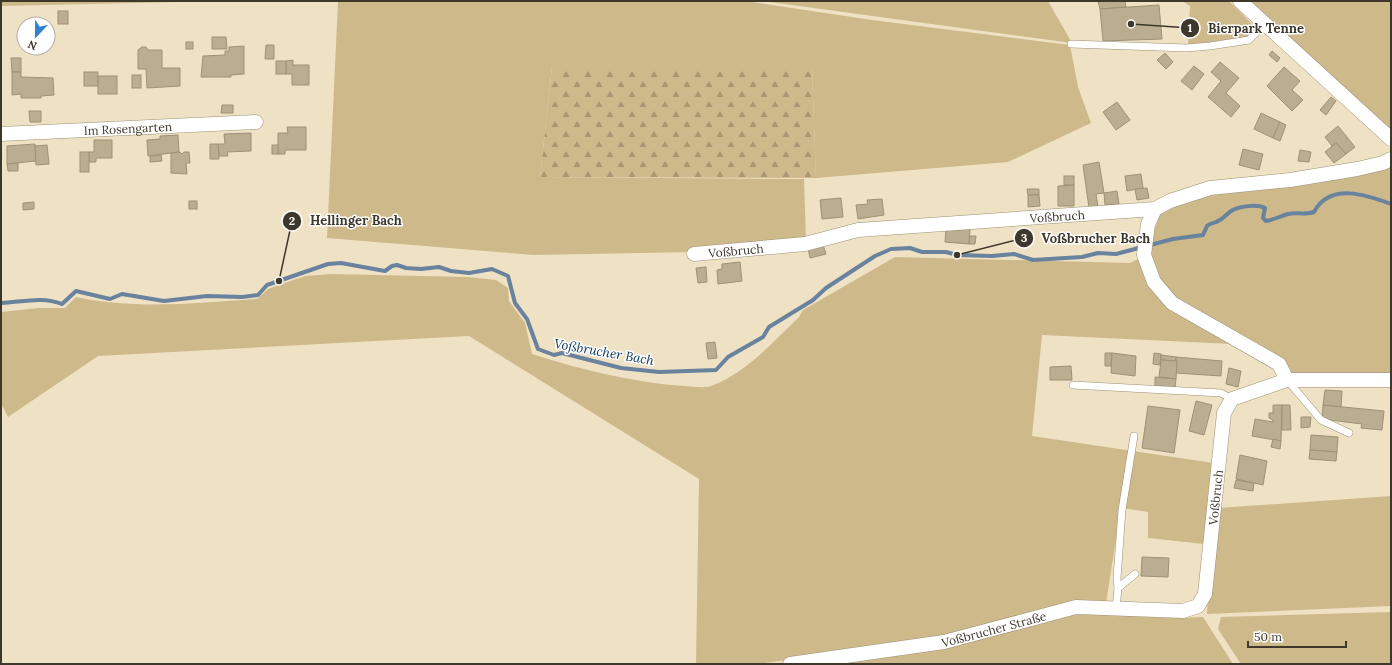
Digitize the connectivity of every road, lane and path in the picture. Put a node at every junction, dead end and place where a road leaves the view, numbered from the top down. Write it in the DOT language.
graph roads {
  1 [pos="1240,1"];
  2 [pos="1264,25"];
  3 [pos="1071,44"];
  4 [pos="256,122"];
  5 [pos="1,134"];
  6 [pos="1391,139"];
  7 [pos="1391,159"];
  8 [pos="1155,209"];
  9 [pos="694,254"];
  10 [pos="1287,380"];
  11 [pos="1391,380"];
  12 [pos="1074,385"];
  13 [pos="1232,399"];
  14 [pos="1350,433"];
  15 [pos="1134,436"];
  16 [pos="1135,574"];
  17 [pos="1118,588"];
  18 [pos="1198,606"];
  19 [pos="1116,609"];
  20 [pos="790,664"];
  1 -- 2 [label="street"];
  2 -- 3 [label="lane"];
  2 -- 6 [label="street"];
  4 -- 5 [label="street, Im Rosengarten"];
  7 -- 8 [label="street, Voßbruch"];
  8 -- 9 [label="street, Voßbruch"];
  8 -- 10 [label="street"];
  10 -- 11 [label="street"];
  10 -- 13 [label="street"];
  10 -- 14 [label="lane"];
  12 -- 13 [label="lane"];
  13 -- 18 [label="street, Voßbruch"];
  15 -- 17 [label="lane"];
  16 -- 17 [label="lane"];
  17 -- 19 [label="lane"];
  18 -- 19 [label="street, Voßbrucher Straße"];
  19 -- 20 [label="street, Voßbrucher Straße"];
}
